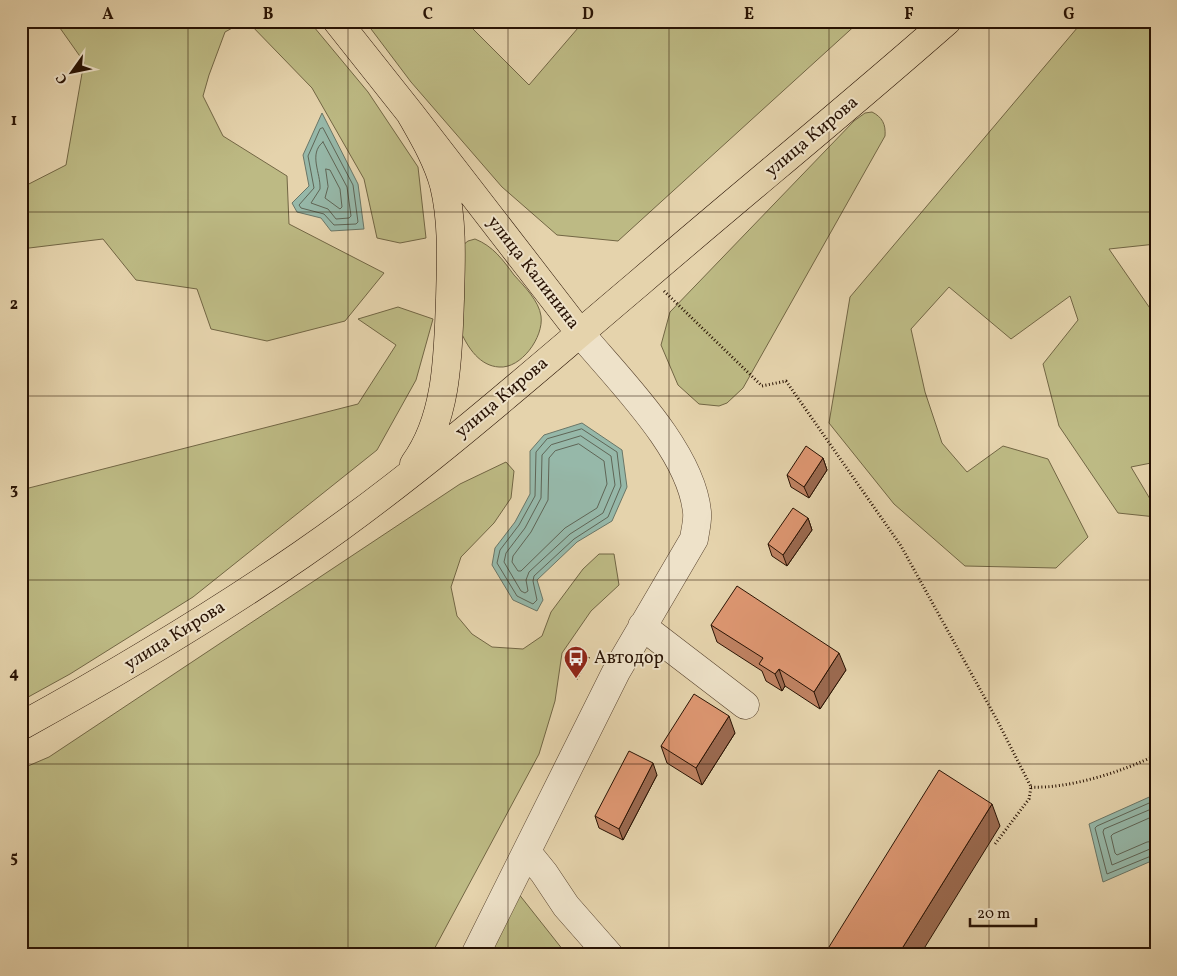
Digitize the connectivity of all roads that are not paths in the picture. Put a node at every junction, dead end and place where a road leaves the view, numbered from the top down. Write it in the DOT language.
graph roads {
  1 [pos="337,21"];
  2 [pos="947,21"];
  3 [pos="410,113"];
  4 [pos="580,333"];
  5 [pos="392,488"];
  6 [pos="642,626"];
  7 [pos="745,705"];
  8 [pos="21,726"];
  9 [pos="527,852"];
  10 [pos="475,955"];
  11 [pos="609,955"];
  1 -- 3 [label="main road, улица Калинина"];
  2 -- 4 [label="main road, улица Кирова"];
  3 -- 4 [label="main road, улица Калинина"];
  3 -- 5 [label="main road"];
  4 -- 5 [label="main road, улица Кирова"];
  4 -- 6 [label="street, улица Калинина"];
  5 -- 8 [label="main road, улица Кирова"];
  6 -- 7 [label="street"];
  6 -- 9 [label="street"];
  9 -- 10 [label="street"];
  9 -- 11 [label="street"];
}
